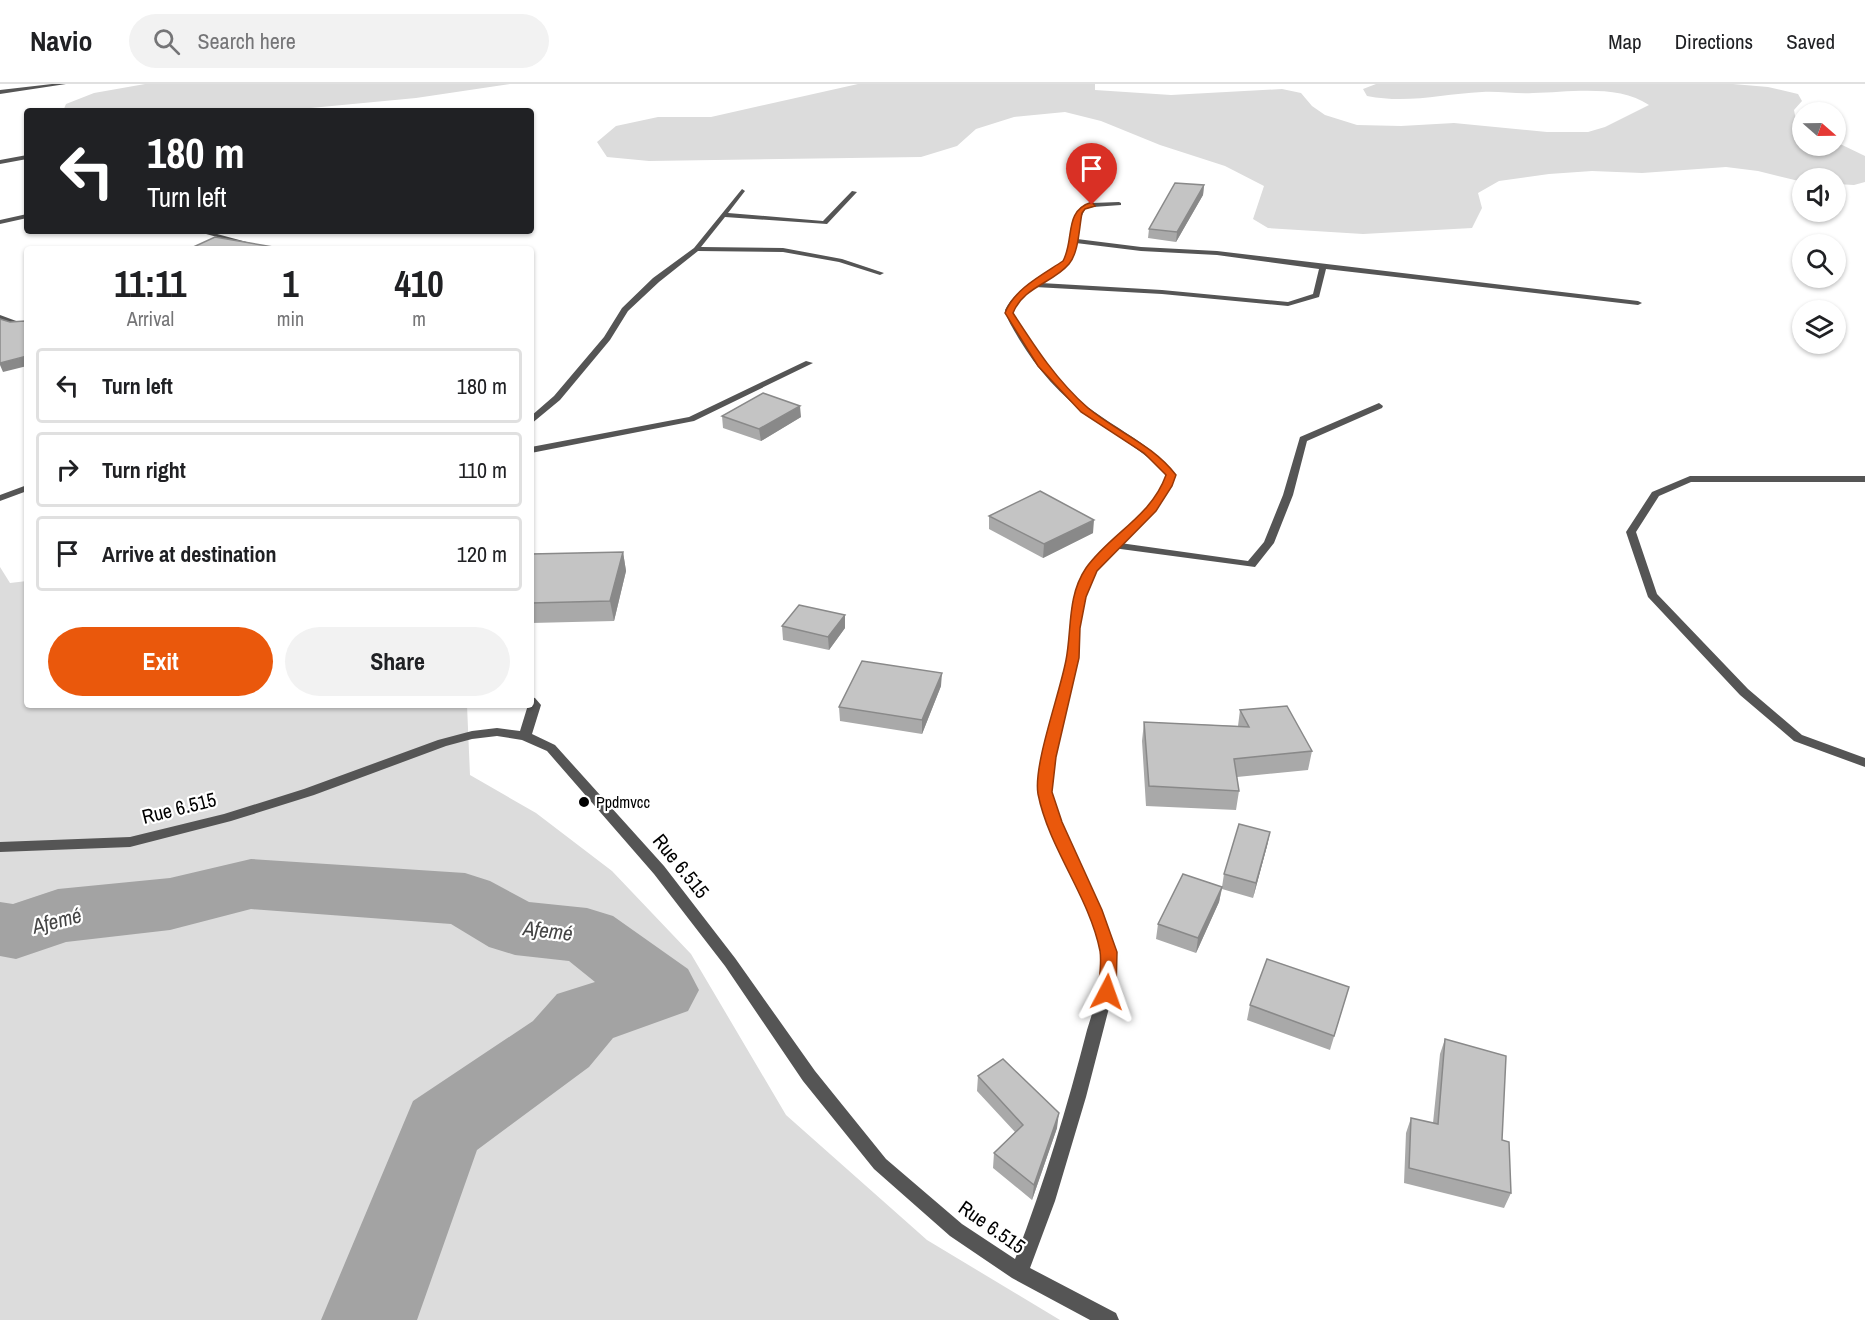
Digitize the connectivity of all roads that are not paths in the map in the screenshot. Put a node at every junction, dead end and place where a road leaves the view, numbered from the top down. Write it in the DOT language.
graph roads {
  1 [pos="64,84"];
  2 [pos="0,92"];
  3 [pos="24,158"];
  4 [pos="0,162"];
  5 [pos="742,191"];
  6 [pos="854,192"];
  7 [pos="1119,204"];
  8 [pos="723,215"];
  9 [pos="24,217"];
  10 [pos="0,222"];
  11 [pos="210,234"];
  12 [pos="1073,242"];
  13 [pos="258,246"];
  14 [pos="696,249"];
  15 [pos="1323,267"];
  16 [pos="880,273"];
  17 [pos="1033,285"];
  18 [pos="1638,303"];
  19 [pos="0,317"];
  20 [pos="24,327"];
  21 [pos="809,363"];
  22 [pos="1379,406"];
  23 [pos="534,419"];
  24 [pos="534,449"];
  25 [pos="1865,479"];
  26 [pos="24,486"];
  27 [pos="0,498"];
  28 [pos="1113,545"];
  29 [pos="534,704"];
  30 [pos="525,736"];
  31 [pos="1865,763"];
  32 [pos="0,847"];
  33 [pos="1019,1272"];
  34 [pos="1109,1320"];
  1 -- 2 [label="street"];
  3 -- 4 [label="street"];
  5 -- 8 [label="street"];
  6 -- 8 [label="street"];
  7 -- 12 [label="street"];
  8 -- 14 [label="street"];
  9 -- 10 [label="street"];
  11 -- 13 [label="street"];
  12 -- 15 [label="street"];
  12 -- 17 [label="street"];
  14 -- 16 [label="street"];
  14 -- 23 [label="street"];
  15 -- 17 [label="street"];
  15 -- 18 [label="street"];
  17 -- 28 [label="street"];
  19 -- 20 [label="street"];
  21 -- 24 [label="street"];
  22 -- 28 [label="street"];
  25 -- 31 [label="street"];
  26 -- 27 [label="street"];
  28 -- 33 [label="street"];
  29 -- 30 [label="street"];
  30 -- 32 [label="street, Rue 6.515"];
  30 -- 33 [label="street, Rue 6.515"];
  33 -- 34 [label="street, Rue 6.515"];
}
